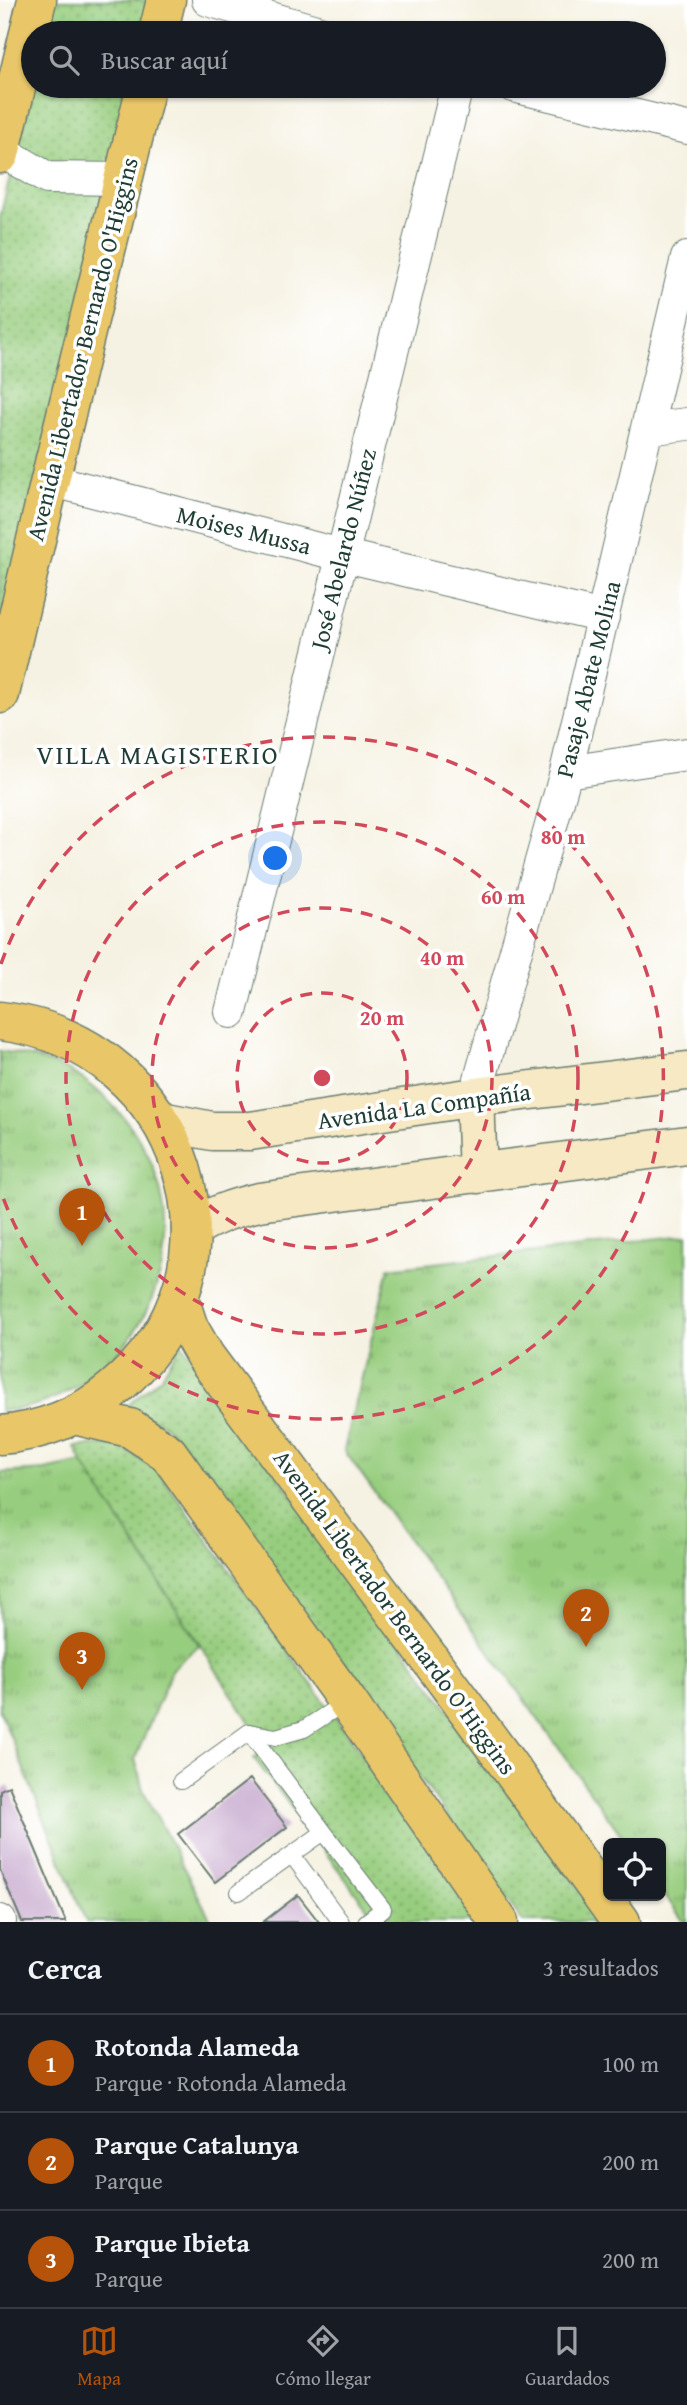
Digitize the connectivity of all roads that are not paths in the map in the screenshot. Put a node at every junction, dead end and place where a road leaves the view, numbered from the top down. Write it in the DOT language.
graph roads {
  1 [pos="37,0"];
  2 [pos="166,0"];
  3 [pos="208,0"];
  4 [pos="32,21"];
  5 [pos="161,21"];
  6 [pos="281,21"];
  7 [pos="21,66"];
  8 [pos="143,98"];
  9 [pos="454,98"];
  10 [pos="563,98"];
  11 [pos="687,128"];
  12 [pos="0,152"];
  13 [pos="124,179"];
  14 [pos="687,258"];
  15 [pos="687,424"];
  16 [pos="647,429"];
  17 [pos="50,480"];
  18 [pos="341,555"];
  19 [pos="603,617"];
  20 [pos="0,694"];
  21 [pos="687,754"];
  22 [pos="566,772"];
  23 [pos="231,1012"];
  24 [pos="7,1017"];
  25 [pos="687,1071"];
  26 [pos="475,1097"];
  27 [pos="161,1121"];
  28 [pos="687,1145"];
  29 [pos="478,1174"];
  30 [pos="191,1229"];
  31 [pos="179,1298"];
  32 [pos="74,1415"];
  33 [pos="0,1434"];
  34 [pos="346,1701"];
  35 [pos="249,1732"];
  36 [pos="181,1781"];
  37 [pos="324,1832"];
  38 [pos="292,1855"];
  39 [pos="239,1892"];
  40 [pos="388,1916"];
  41 [pos="341,1922"];
  42 [pos="366,1922"];
  43 [pos="499,1922"];
  44 [pos="621,1922"];
  1 -- 4 [label="main road"];
  2 -- 5 [label="main road"];
  3 -- 6 [label="street"];
  7 -- 12 [label="main road"];
  8 -- 13 [label="main road, Avenida Libertador Bernardo O'Higgins"];
  9 -- 18 [label="street, José Abelardo Núñez"];
  10 -- 11 [label="street"];
  12 -- 13 [label="street"];
  13 -- 17 [label="main road, Avenida Libertador Bernardo O'Higgins"];
  14 -- 16 [label="street, Pasaje Abate Molina"];
  15 -- 16 [label="street"];
  16 -- 19 [label="street, Pasaje Abate Molina"];
  17 -- 18 [label="street, Moises Mussa"];
  17 -- 20 [label="main road, Avenida Libertador Bernardo O'Higgins"];
  18 -- 19 [label="street, Moises Mussa"];
  18 -- 23 [label="street, José Abelardo Núñez"];
  19 -- 22 [label="street, Pasaje Abate Molina"];
  21 -- 22 [label="street"];
  22 -- 26 [label="street, Pasaje Abate Molina"];
  24 -- 27 [label="main road"];
  25 -- 26 [label="main road, Avenida La Compañía"];
  26 -- 27 [label="main road, Avenida La Compañía"];
  26 -- 29 [label="main road"];
  27 -- 30 [label="main road"];
  28 -- 29 [label="main road"];
  29 -- 30 [label="main road"];
  30 -- 31 [label="main road"];
  31 -- 32 [label="main road"];
  31 -- 44 [label="main road, Avenida Libertador Bernardo O'Higgins"];
  32 -- 33 [label="main road"];
  32 -- 34 [label="main road"];
  34 -- 35 [label="lane"];
  34 -- 43 [label="main road"];
  35 -- 36 [label="lane"];
  35 -- 37 [label="lane"];
  37 -- 38 [label="lane"];
  37 -- 40 [label="lane"];
  38 -- 39 [label="lane"];
  38 -- 41 [label="lane"];
  40 -- 42 [label="lane"];
}
